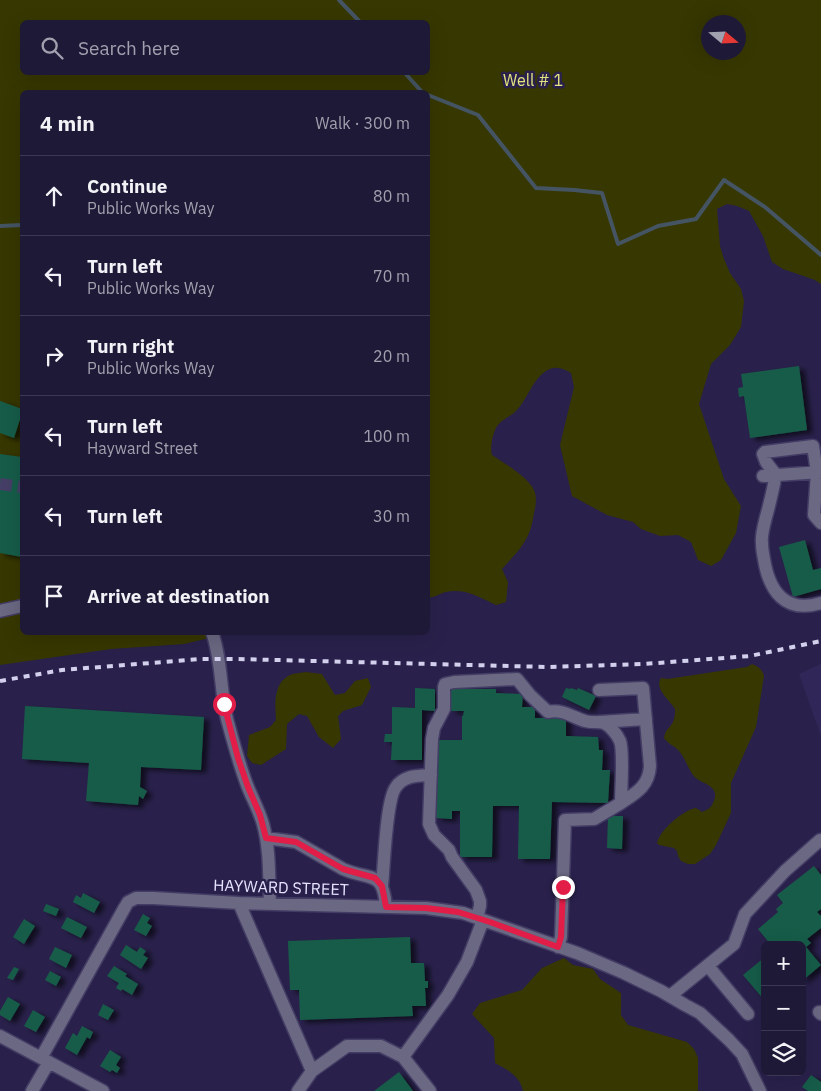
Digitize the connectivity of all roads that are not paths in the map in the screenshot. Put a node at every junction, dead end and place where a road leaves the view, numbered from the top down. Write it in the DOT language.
graph roads {
  1 [pos="819,472"];
  2 [pos="770,475"];
  3 [pos="821,523"];
  4 [pos="821,603"];
  5 [pos="20,606"];
  6 [pos="0,611"];
  7 [pos="213,635"];
  8 [pos="599,690"];
  9 [pos="646,719"];
  10 [pos="600,722"];
  11 [pos="431,775"];
  12 [pos="621,803"];
  13 [pos="266,838"];
  14 [pos="820,840"];
  15 [pos="382,886"];
  16 [pos="239,903"];
  17 [pos="270,904"];
  18 [pos="386,907"];
  19 [pos="480,919"];
  20 [pos="558,947"];
  21 [pos="708,966"];
  22 [pos="670,996"];
  23 [pos="748,1014"];
  24 [pos="0,1036"];
  25 [pos="403,1057"];
  26 [pos="45,1060"];
  27 [pos="312,1071"];
  28 [pos="32,1091"];
  29 [pos="103,1091"];
  30 [pos="298,1091"];
  31 [pos="430,1091"];
  32 [pos="760,1091"];
  1 -- 2 [label="street"];
  1 -- 2 [label="street"];
  1 -- 3 [label="street"];
  2 -- 4 [label="street"];
  5 -- 6 [label="street"];
  7 -- 13 [label="street"];
  8 -- 9 [label="street"];
  9 -- 10 [label="street"];
  9 -- 12 [label="street"];
  10 -- 11 [label="street"];
  10 -- 12 [label="street"];
  11 -- 15 [label="street"];
  11 -- 19 [label="street"];
  12 -- 20 [label="street"];
  13 -- 15 [label="street"];
  13 -- 17 [label="street"];
  14 -- 21 [label="street"];
  15 -- 18 [label="street"];
  16 -- 17 [label="street, HAYWARD STREET"];
  16 -- 26 [label="street, HAYWARD STREET"];
  16 -- 27 [label="street"];
  17 -- 18 [label="street, HAYWARD STREET"];
  18 -- 19 [label="street, HAYWARD STREET"];
  19 -- 20 [label="street, HAYWARD STREET"];
  19 -- 25 [label="street"];
  20 -- 22 [label="street, HAYWARD STREET"];
  21 -- 22 [label="street"];
  21 -- 23 [label="street"];
  22 -- 32 [label="street, HAYWARD STREET"];
  24 -- 26 [label="street"];
  25 -- 27 [label="street"];
  25 -- 31 [label="street"];
  26 -- 28 [label="street, HAYWARD STREET"];
  26 -- 29 [label="street"];
  27 -- 30 [label="street"];
}
